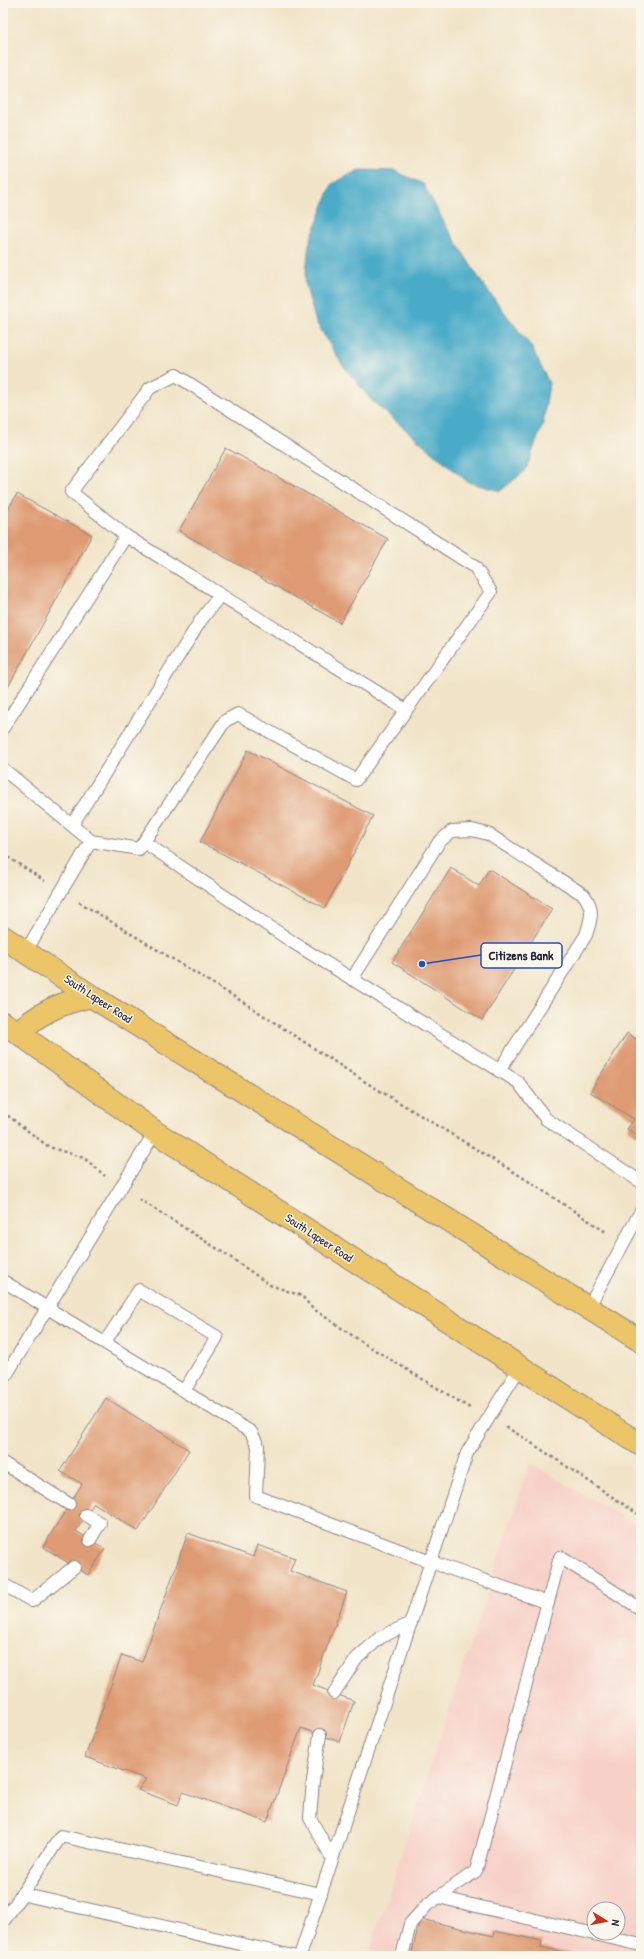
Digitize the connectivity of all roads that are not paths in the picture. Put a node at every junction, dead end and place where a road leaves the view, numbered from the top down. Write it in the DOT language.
graph roads {
  1 [pos="126,536"];
  2 [pos="220,595"];
  3 [pos="406,710"];
  4 [pos="3,728"];
  5 [pos="3,769"];
  6 [pos="72,825"];
  7 [pos="91,841"];
  8 [pos="144,842"];
  9 [pos="3,937"];
  10 [pos="26,951"];
  11 [pos="352,979"];
  12 [pos="92,996"];
  13 [pos="10,1028"];
  14 [pos="499,1071"];
  15 [pos="155,1132"];
  16 [pos="641,1182"];
  17 [pos="641,1210"];
  18 [pos="3,1281"];
  19 [pos="48,1308"];
  20 [pos="588,1308"];
  21 [pos="641,1341"];
  22 [pos="105,1342"];
  23 [pos="520,1367"];
  24 [pos="3,1380"];
  25 [pos="184,1391"];
  26 [pos="641,1445"];
  27 [pos="3,1463"];
  28 [pos="69,1504"];
  29 [pos="86,1515"];
  30 [pos="90,1540"];
  31 [pos="431,1562"];
  32 [pos="74,1567"];
  33 [pos="3,1584"];
  34 [pos="548,1603"];
  35 [pos="641,1609"];
  36 [pos="411,1623"];
  37 [pos="334,1693"];
  38 [pos="320,1735"];
  39 [pos="332,1858"];
  40 [pos="22,1894"];
  41 [pos="321,1894"];
  42 [pos="438,1897"];
  43 [pos="3,1922"];
  44 [pos="641,1945"];
  45 [pos="293,1956"];
  46 [pos="300,1956"];
  47 [pos="402,1956"];
  1 -- 2 [label="lane"];
  1 -- 3 [label="lane"];
  1 -- 4 [label="lane"];
  2 -- 3 [label="lane"];
  2 -- 6 [label="lane"];
  3 -- 8 [label="lane"];
  5 -- 6 [label="lane"];
  6 -- 7 [label="lane"];
  7 -- 8 [label="lane"];
  7 -- 10 [label="lane"];
  8 -- 11 [label="lane"];
  9 -- 10 [label="main road, South Lapeer Road"];
  10 -- 12 [label="main road, South Lapeer Road"];
  11 -- 14 [label="lane"];
  11 -- 14 [label="lane"];
  12 -- 13 [label="main road"];
  12 -- 20 [label="main road, South Lapeer Road"];
  13 -- 15 [label="main road, South Lapeer Road"];
  14 -- 16 [label="lane"];
  15 -- 19 [label="lane"];
  15 -- 23 [label="main road, South Lapeer Road"];
  17 -- 20 [label="lane"];
  18 -- 19 [label="lane"];
  19 -- 22 [label="lane"];
  19 -- 24 [label="lane"];
  20 -- 21 [label="main road, South Lapeer Road"];
  22 -- 25 [label="lane"];
  22 -- 25 [label="lane"];
  23 -- 26 [label="main road, South Lapeer Road"];
  23 -- 31 [label="lane"];
  25 -- 31 [label="lane"];
  27 -- 28 [label="lane"];
  29 -- 30 [label="lane"];
  31 -- 34 [label="lane"];
  31 -- 36 [label="lane"];
  32 -- 33 [label="lane"];
  34 -- 35 [label="lane"];
  34 -- 42 [label="lane"];
  36 -- 37 [label="lane"];
  36 -- 39 [label="lane"];
  38 -- 39 [label="lane"];
  39 -- 41 [label="lane"];
  40 -- 41 [label="lane"];
  40 -- 43 [label="lane"];
  40 -- 45 [label="lane"];
  41 -- 46 [label="lane"];
  42 -- 44 [label="lane"];
  42 -- 47 [label="lane"];
}
